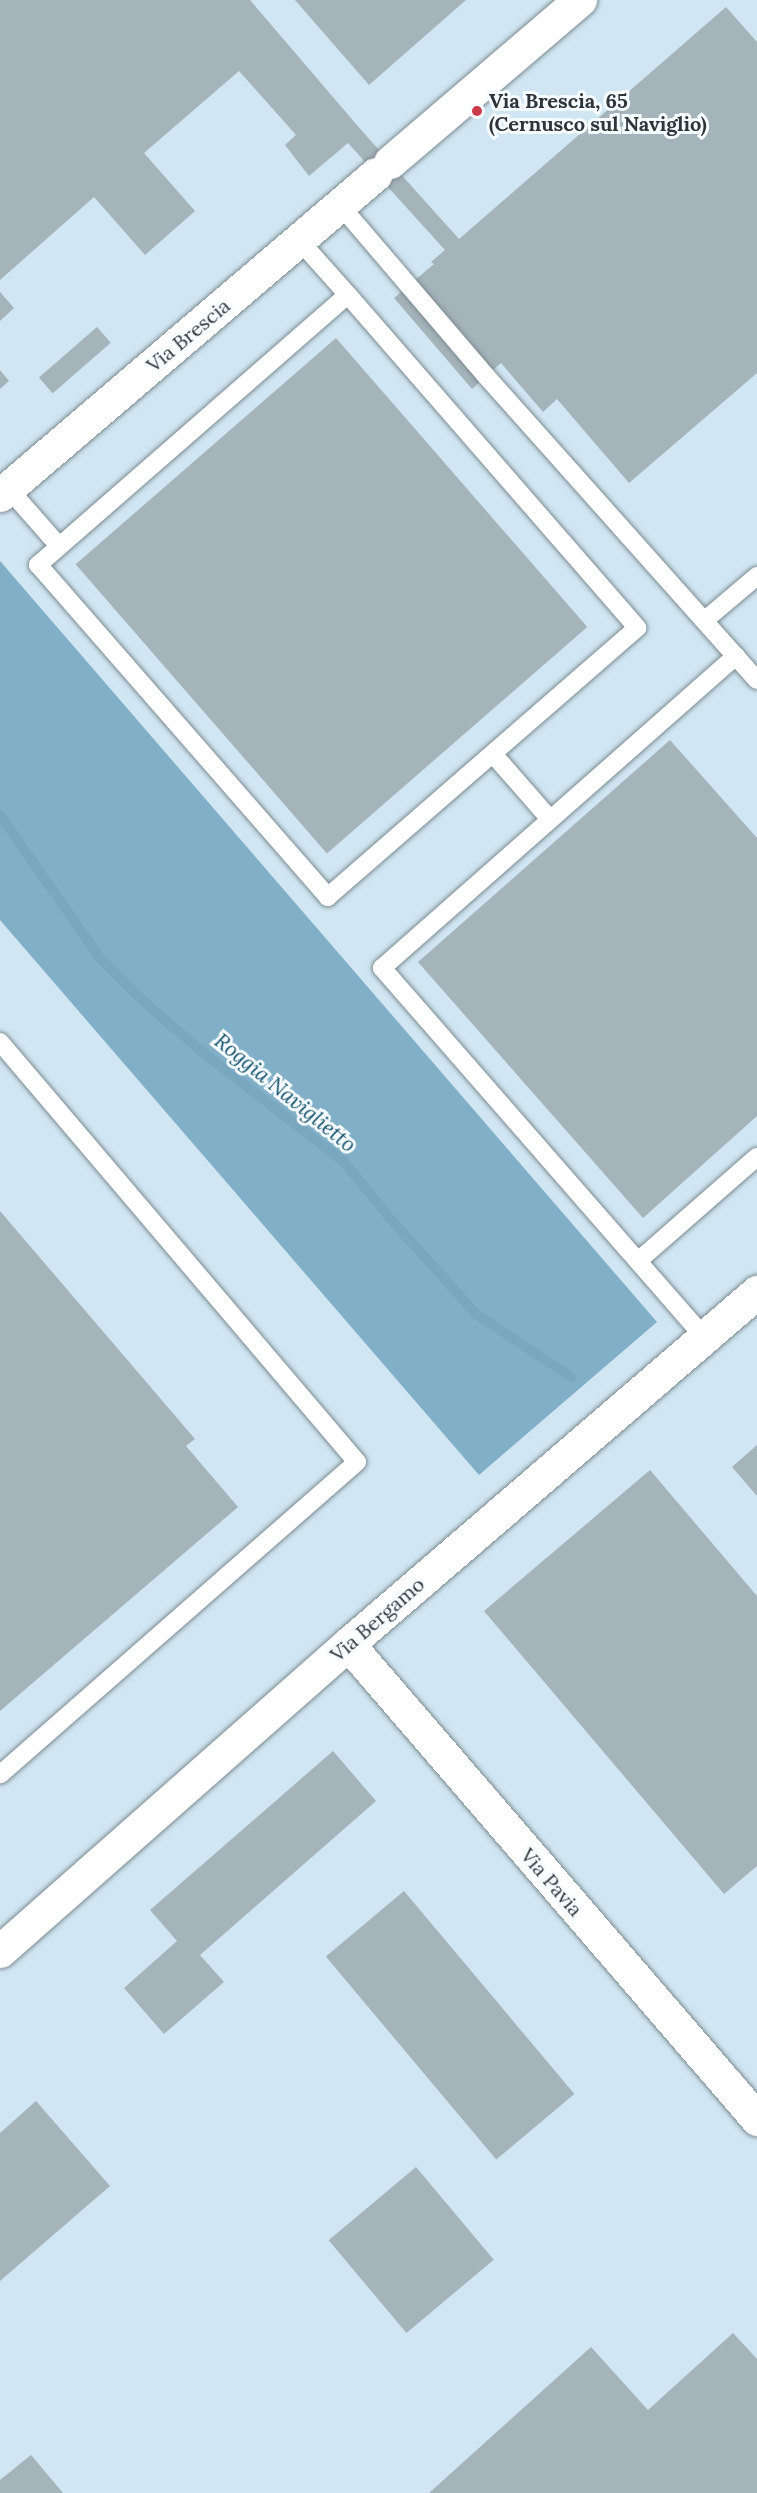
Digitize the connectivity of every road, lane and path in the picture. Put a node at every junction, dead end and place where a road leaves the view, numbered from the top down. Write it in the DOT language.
graph roads {
  1 [pos="580,0"];
  2 [pos="340,205"];
  3 [pos="299,240"];
  4 [pos="348,295"];
  5 [pos="4,492"];
  6 [pos="59,546"];
  7 [pos="757,576"];
  8 [pos="705,620"];
  9 [pos="736,656"];
  10 [pos="757,680"];
  11 [pos="493,754"];
  12 [pos="550,819"];
  13 [pos="0,1041"];
  14 [pos="757,1157"];
  15 [pos="638,1261"];
  16 [pos="757,1292"];
  17 [pos="704,1337"];
  18 [pos="348,1644"];
  19 [pos="0,1774"];
  20 [pos="0,1951"];
  21 [pos="757,2119"];
  1 -- 2 [label="street, Via Brescia"];
  2 -- 3 [label="street, Via Brescia"];
  2 -- 8 [label="lane"];
  3 -- 4 [label="lane"];
  3 -- 5 [label="street, Via Brescia"];
  4 -- 6 [label="lane"];
  4 -- 11 [label="lane"];
  5 -- 6 [label="lane"];
  6 -- 11 [label="lane"];
  7 -- 8 [label="lane"];
  8 -- 9 [label="lane"];
  9 -- 10 [label="lane"];
  9 -- 12 [label="lane"];
  11 -- 12 [label="lane"];
  12 -- 15 [label="lane"];
  13 -- 19 [label="lane"];
  14 -- 15 [label="lane"];
  15 -- 17 [label="lane"];
  16 -- 17 [label="street, Via Bergamo"];
  17 -- 18 [label="street, Via Bergamo"];
  18 -- 20 [label="street, Via Bergamo"];
  18 -- 21 [label="street, Via Pavia"];
}
